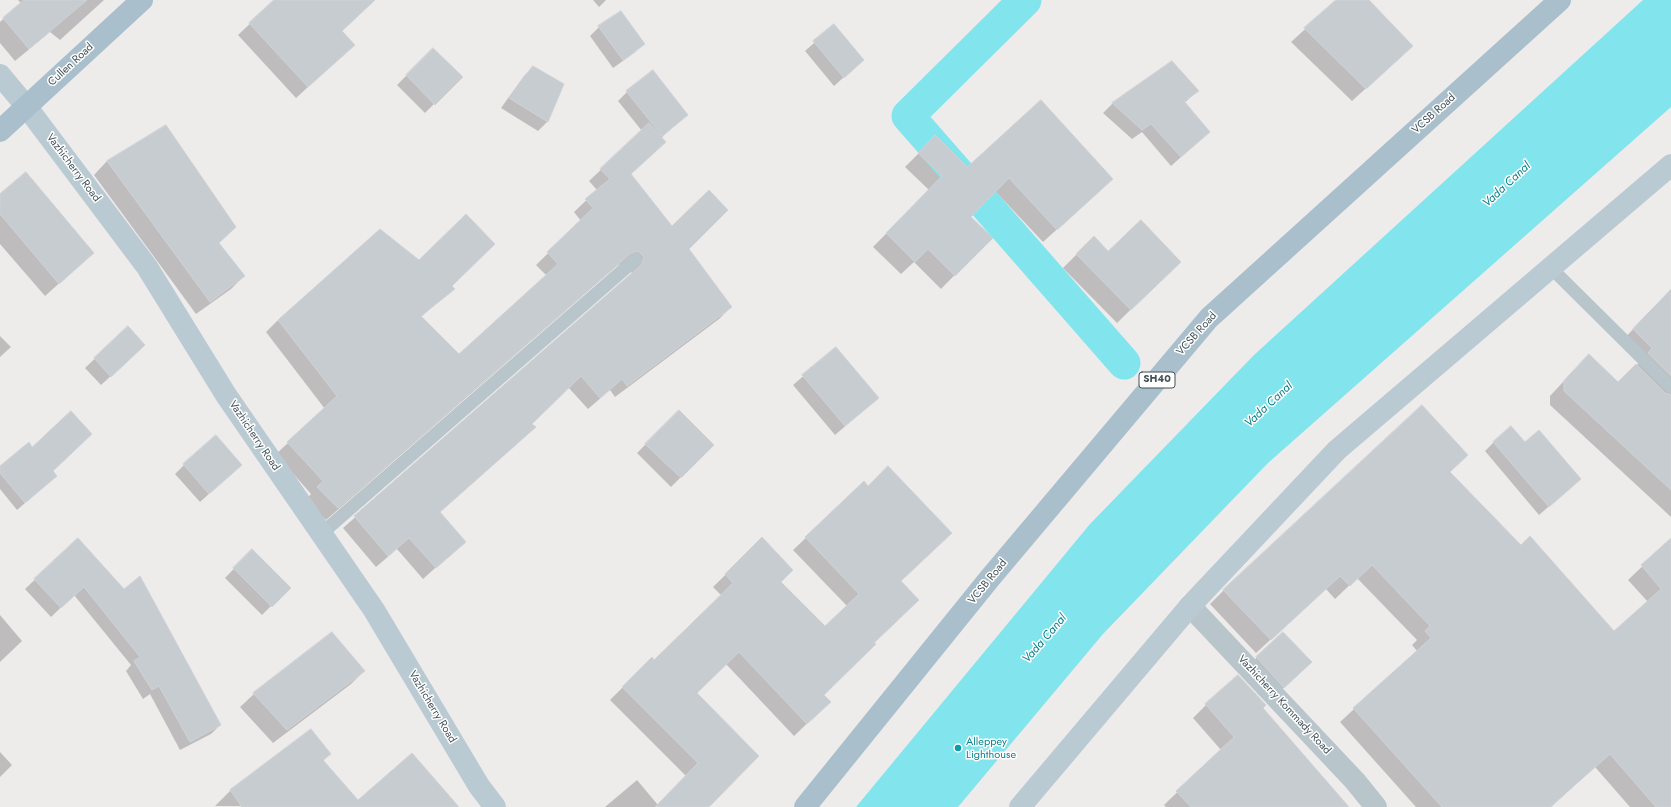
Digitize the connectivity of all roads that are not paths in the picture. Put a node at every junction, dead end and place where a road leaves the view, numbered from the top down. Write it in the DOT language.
graph roads {
  1 [pos="142,0"];
  2 [pos="1560,0"];
  3 [pos="0,75"];
  4 [pos="26,106"];
  5 [pos="0,131"];
  6 [pos="1671,165"];
  7 [pos="636,259"];
  8 [pos="1551,268"];
  9 [pos="1671,387"];
  10 [pos="322,534"];
  11 [pos="1190,606"];
  12 [pos="495,807"];
  13 [pos="805,807"];
  14 [pos="1020,807"];
  15 [pos="1376,807"];
  1 -- 4 [label="main road, Cullen Road"];
  2 -- 13 [label="main road, VCSB Road / SH40"];
  3 -- 4 [label="main road, Vazhicherry Road"];
  4 -- 5 [label="main road, Cullen Road"];
  4 -- 10 [label="main road, Vazhicherry Road"];
  6 -- 8 [label="main road"];
  7 -- 10 [label="lane"];
  8 -- 9 [label="lane"];
  8 -- 11 [label="main road"];
  10 -- 12 [label="main road, Vazhicherry Road"];
  11 -- 14 [label="main road"];
  11 -- 15 [label="street, Vazhicherry Kommady Road"];
}
